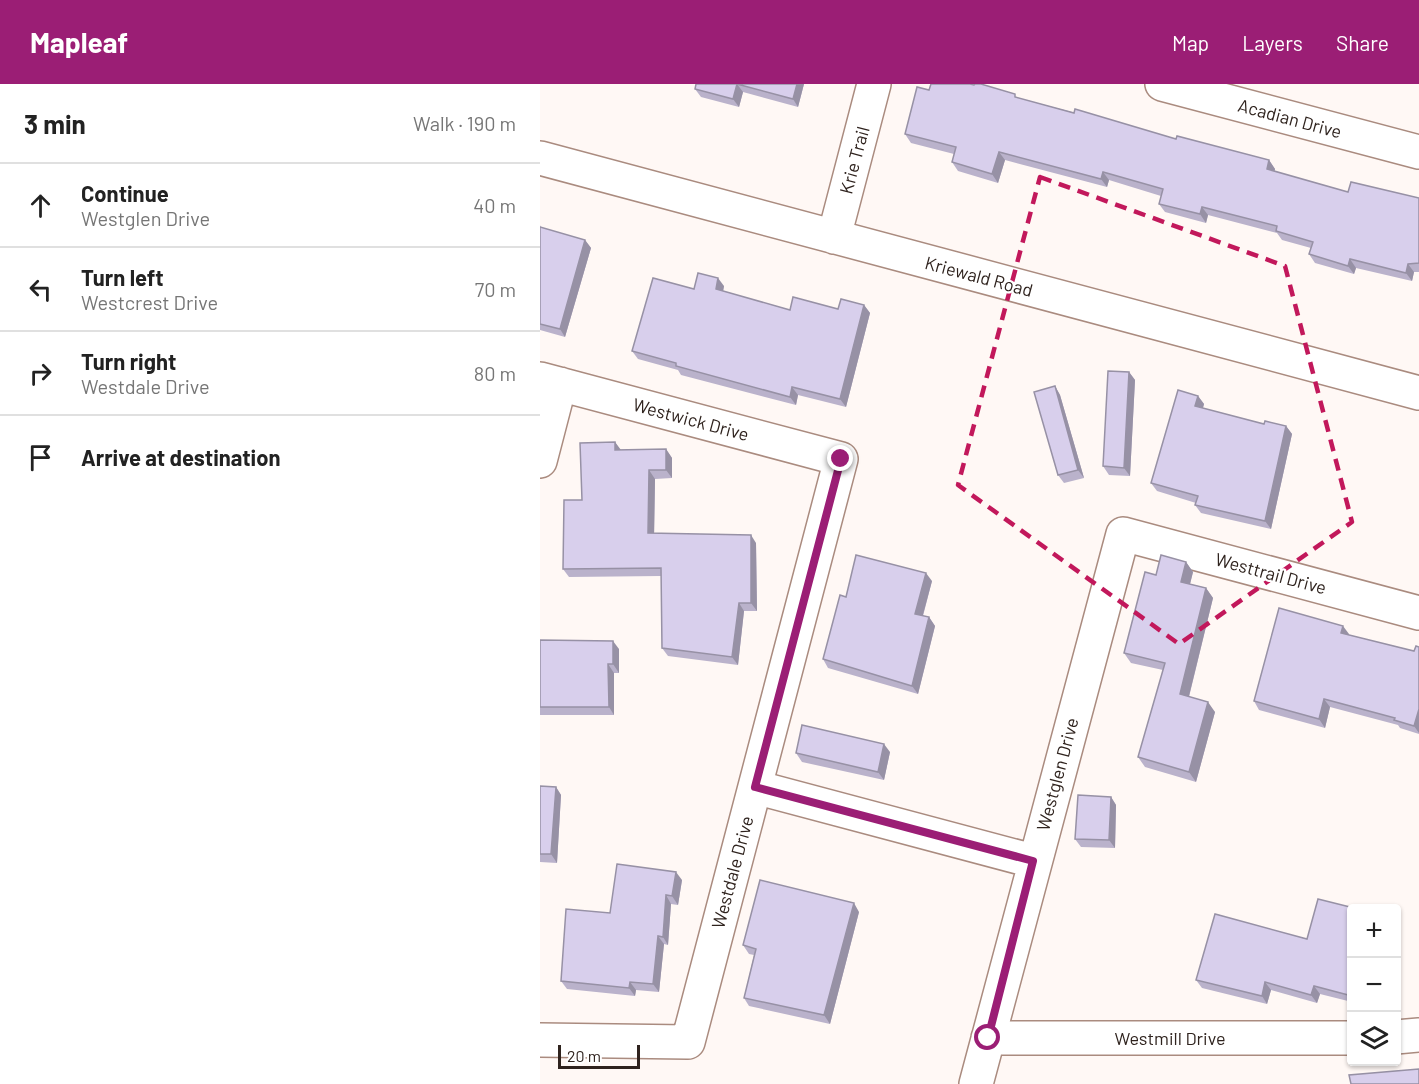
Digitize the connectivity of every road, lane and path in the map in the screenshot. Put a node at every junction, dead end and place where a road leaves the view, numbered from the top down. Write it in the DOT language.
graph roads {
  1 [pos="874,84"];
  2 [pos="1162,84"];
  3 [pos="1239,94"];
  4 [pos="1419,152"];
  5 [pos="540,158"];
  6 [pos="834,237"];
  7 [pos="550,381"];
  8 [pos="1419,393"];
  9 [pos="841,459"];
  10 [pos="540,461"];
  11 [pos="1123,534"];
  12 [pos="1419,613"];
  13 [pos="755,787"];
  14 [pos="1033,861"];
  15 [pos="1419,1035"];
  16 [pos="1401,1037"];
  17 [pos="988,1038"];
  18 [pos="1347,1038"];
  19 [pos="540,1040"];
  20 [pos="975,1084"];
  1 -- 6 [label="street, Krie Trail"];
  2 -- 3 [label="street, Acadian Drive"];
  3 -- 4 [label="street, Acadian Drive"];
  5 -- 6 [label="street, Kriewald Road"];
  6 -- 8 [label="street, Kriewald Road"];
  7 -- 9 [label="street, Westwick Drive"];
  7 -- 10 [label="street"];
  9 -- 13 [label="street, Westdale Drive"];
  11 -- 12 [label="street, Westtrail Drive"];
  11 -- 14 [label="street, Westglen Drive"];
  13 -- 14 [label="street"];
  13 -- 19 [label="street, Westdale Drive"];
  14 -- 17 [label="street, Westglen Drive"];
  15 -- 16 [label="street"];
  17 -- 18 [label="street, Westmill Drive"];
  17 -- 20 [label="street, Westglen Drive"];
}
